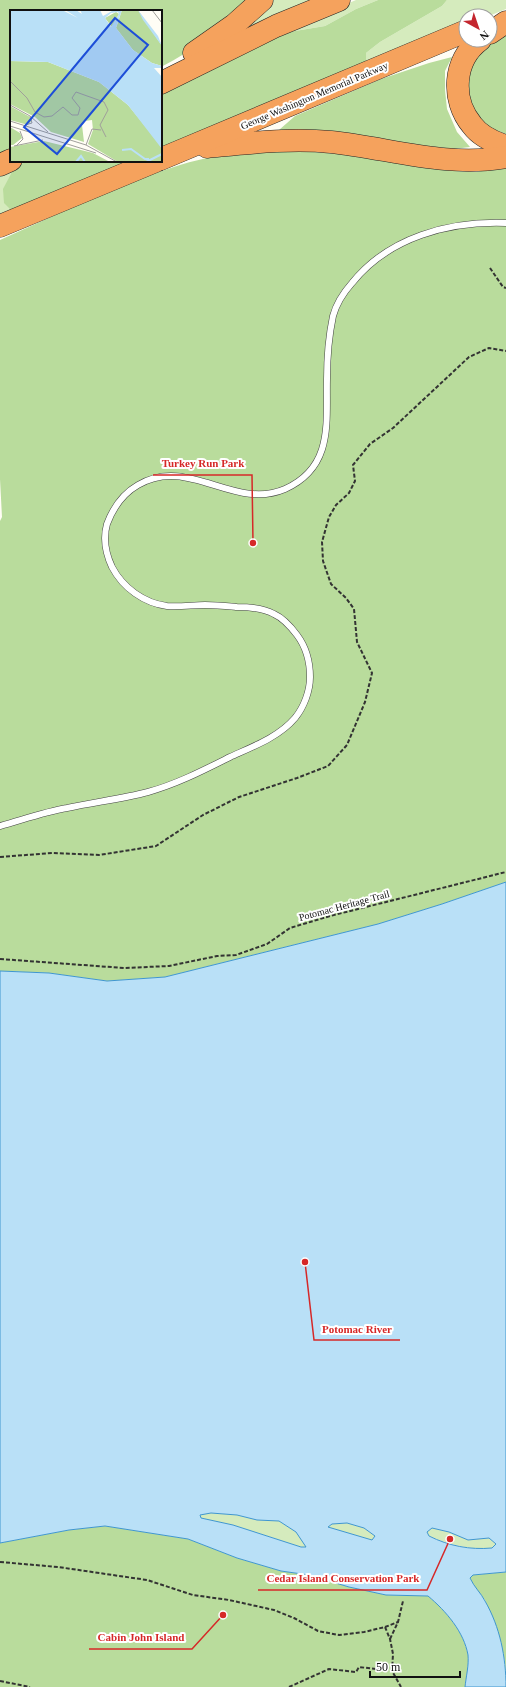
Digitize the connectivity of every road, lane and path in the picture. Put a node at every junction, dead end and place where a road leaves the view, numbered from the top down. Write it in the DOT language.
graph roads {
  1 [pos="262,0"];
  2 [pos="339,0"];
  3 [pos="458,34"];
  4 [pos="472,48"];
  5 [pos="162,75"];
  6 [pos="162,82"];
  7 [pos="506,146"];
  8 [pos="184,149"];
  9 [pos="506,157"];
  10 [pos="162,159"];
  11 [pos="10,160"];
  12 [pos="154,162"];
  13 [pos="0,165"];
  14 [pos="506,223"];
  15 [pos="0,226"];
  16 [pos="490,268"];
  17 [pos="506,288"];
  18 [pos="506,351"];
  19 [pos="0,826"];
  20 [pos="0,857"];
  21 [pos="506,872"];
  22 [pos="0,959"];
  23 [pos="0,1562"];
  24 [pos="403,1601"];
  25 [pos="398,1622"];
  26 [pos="385,1627"];
  27 [pos="390,1639"];
  28 [pos="392,1671"];
  29 [pos="0,1681"];
  30 [pos="30,1687"];
  31 [pos="289,1687"];
  32 [pos="401,1687"];
  1 -- 5 [label="highway"];
  2 -- 6 [label="highway"];
  3 -- 8 [label="highway, George Washington Memorial Parkway"];
  4 -- 7 [label="highway"];
  8 -- 9 [label="highway"];
  8 -- 10 [label="highway, George Washington Memorial Parkway"];
  11 -- 13 [label="highway"];
  12 -- 15 [label="highway"];
  14 -- 19 [label="lane"];
  16 -- 17 [label="path"];
  18 -- 20 [label="path"];
  21 -- 22 [label="path, Potomac Heritage Trail"];
  23 -- 26 [label="path"];
  24 -- 25 [label="path"];
  25 -- 26 [label="path"];
  25 -- 27 [label="path"];
  26 -- 27 [label="path"];
  27 -- 28 [label="path"];
  28 -- 31 [label="path"];
  28 -- 32 [label="path"];
  29 -- 30 [label="path"];
}
